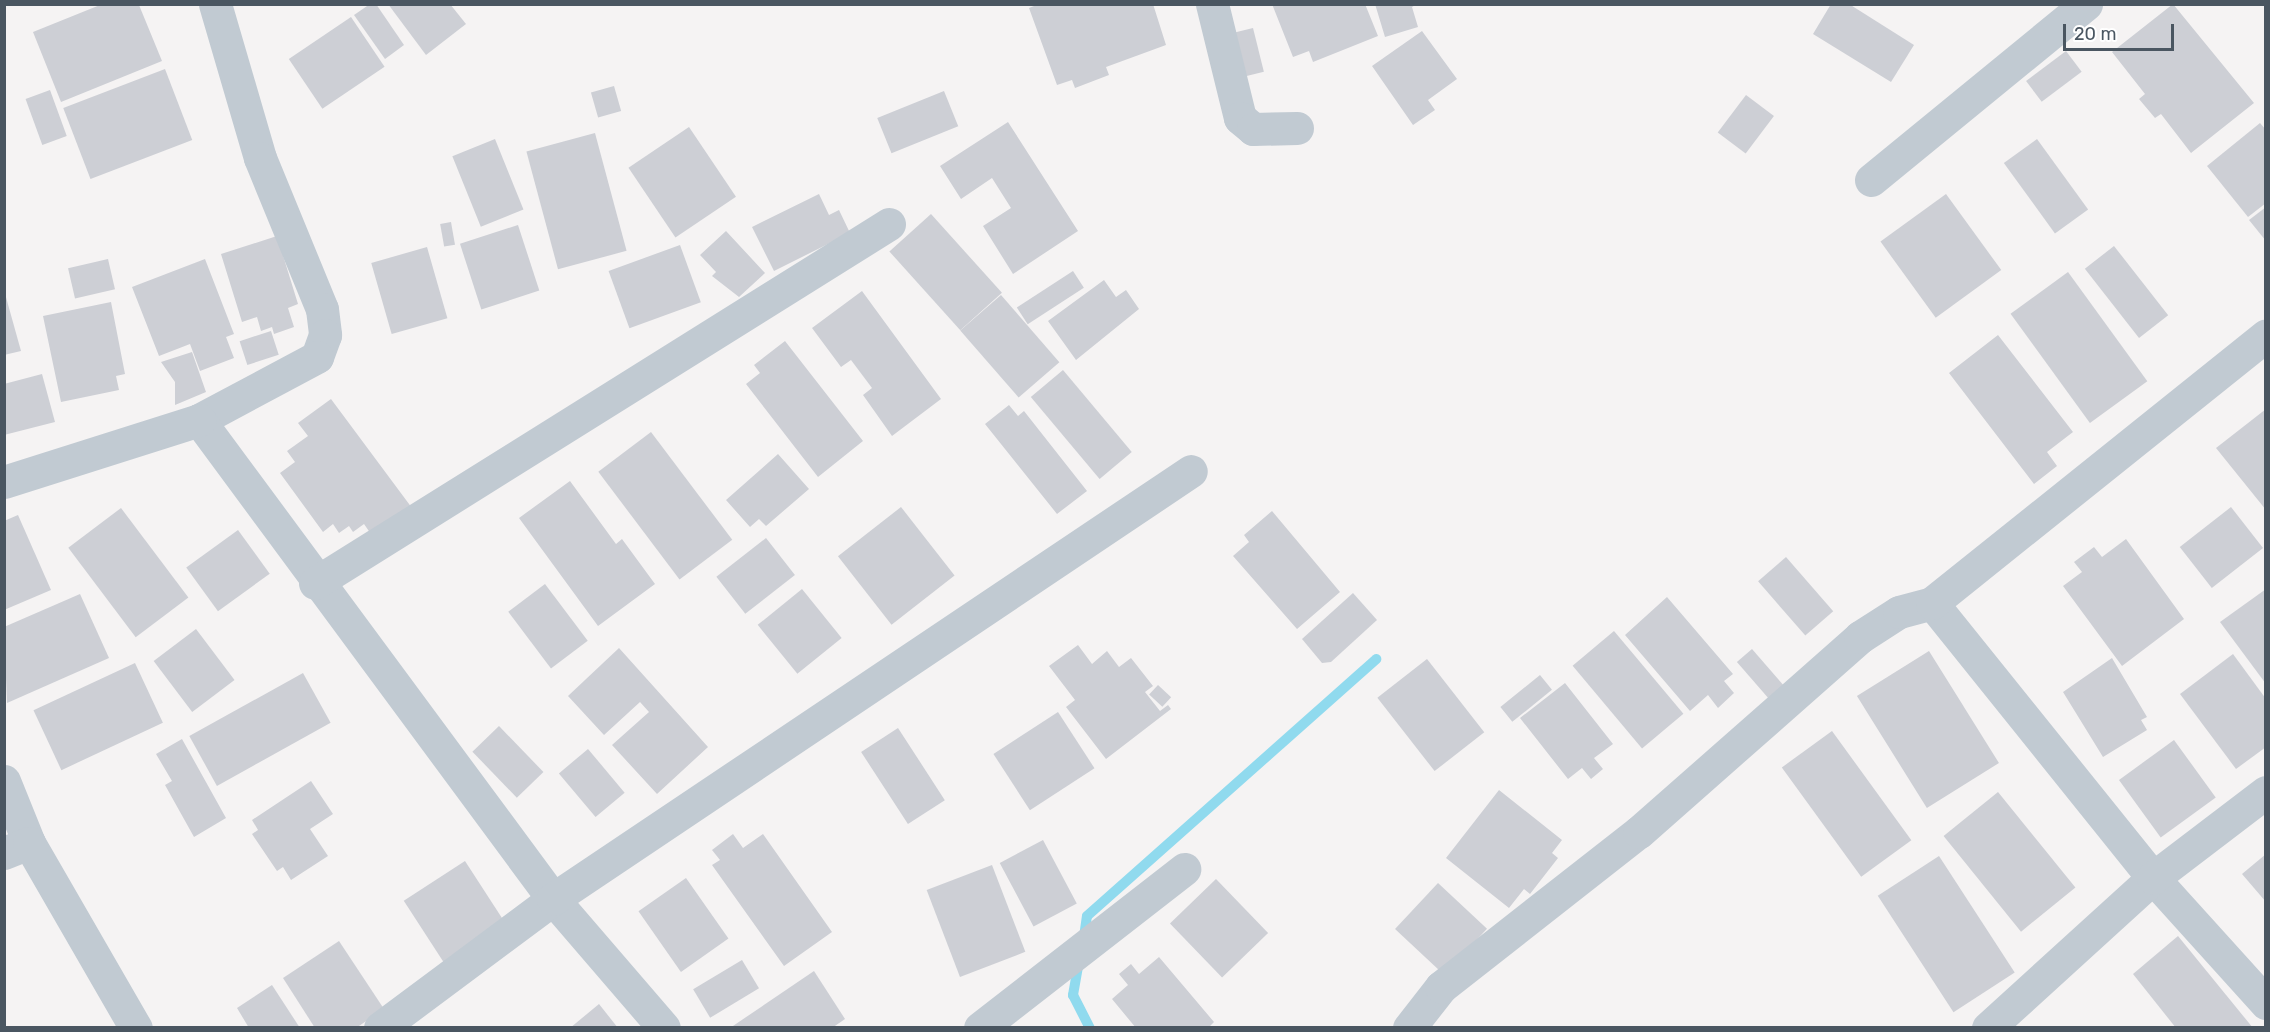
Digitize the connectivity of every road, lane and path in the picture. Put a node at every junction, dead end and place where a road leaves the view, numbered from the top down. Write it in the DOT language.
graph roads {
  1 [pos="215,4"];
  2 [pos="1212,4"];
  3 [pos="2086,4"];
  4 [pos="1297,128"];
  5 [pos="1871,180"];
  6 [pos="889,224"];
  7 [pos="2265,335"];
  8 [pos="199,420"];
  9 [pos="1191,471"];
  10 [pos="4,482"];
  11 [pos="315,584"];
  12 [pos="1932,603"];
  13 [pos="4,781"];
  14 [pos="2265,792"];
  15 [pos="17,848"];
  16 [pos="1184,869"];
  17 [pos="2153,878"];
  18 [pos="553,899"];
  19 [pos="2265,1003"];
  20 [pos="136,1028"];
  21 [pos="380,1028"];
  22 [pos="664,1028"];
  23 [pos="980,1028"];
  24 [pos="1408,1028"];
  25 [pos="1988,1028"];
  1 -- 8 [label="street"];
  2 -- 4 [label="street"];
  3 -- 5 [label="street"];
  6 -- 11 [label="street"];
  7 -- 12 [label="street"];
  8 -- 10 [label="street"];
  8 -- 11 [label="street"];
  9 -- 18 [label="street"];
  11 -- 18 [label="street"];
  12 -- 17 [label="street"];
  12 -- 24 [label="street"];
  13 -- 15 [label="street"];
  14 -- 17 [label="street"];
  15 -- 20 [label="street"];
  16 -- 23 [label="street"];
  17 -- 19 [label="street"];
  17 -- 25 [label="street"];
  18 -- 21 [label="street"];
  18 -- 22 [label="street"];
}
